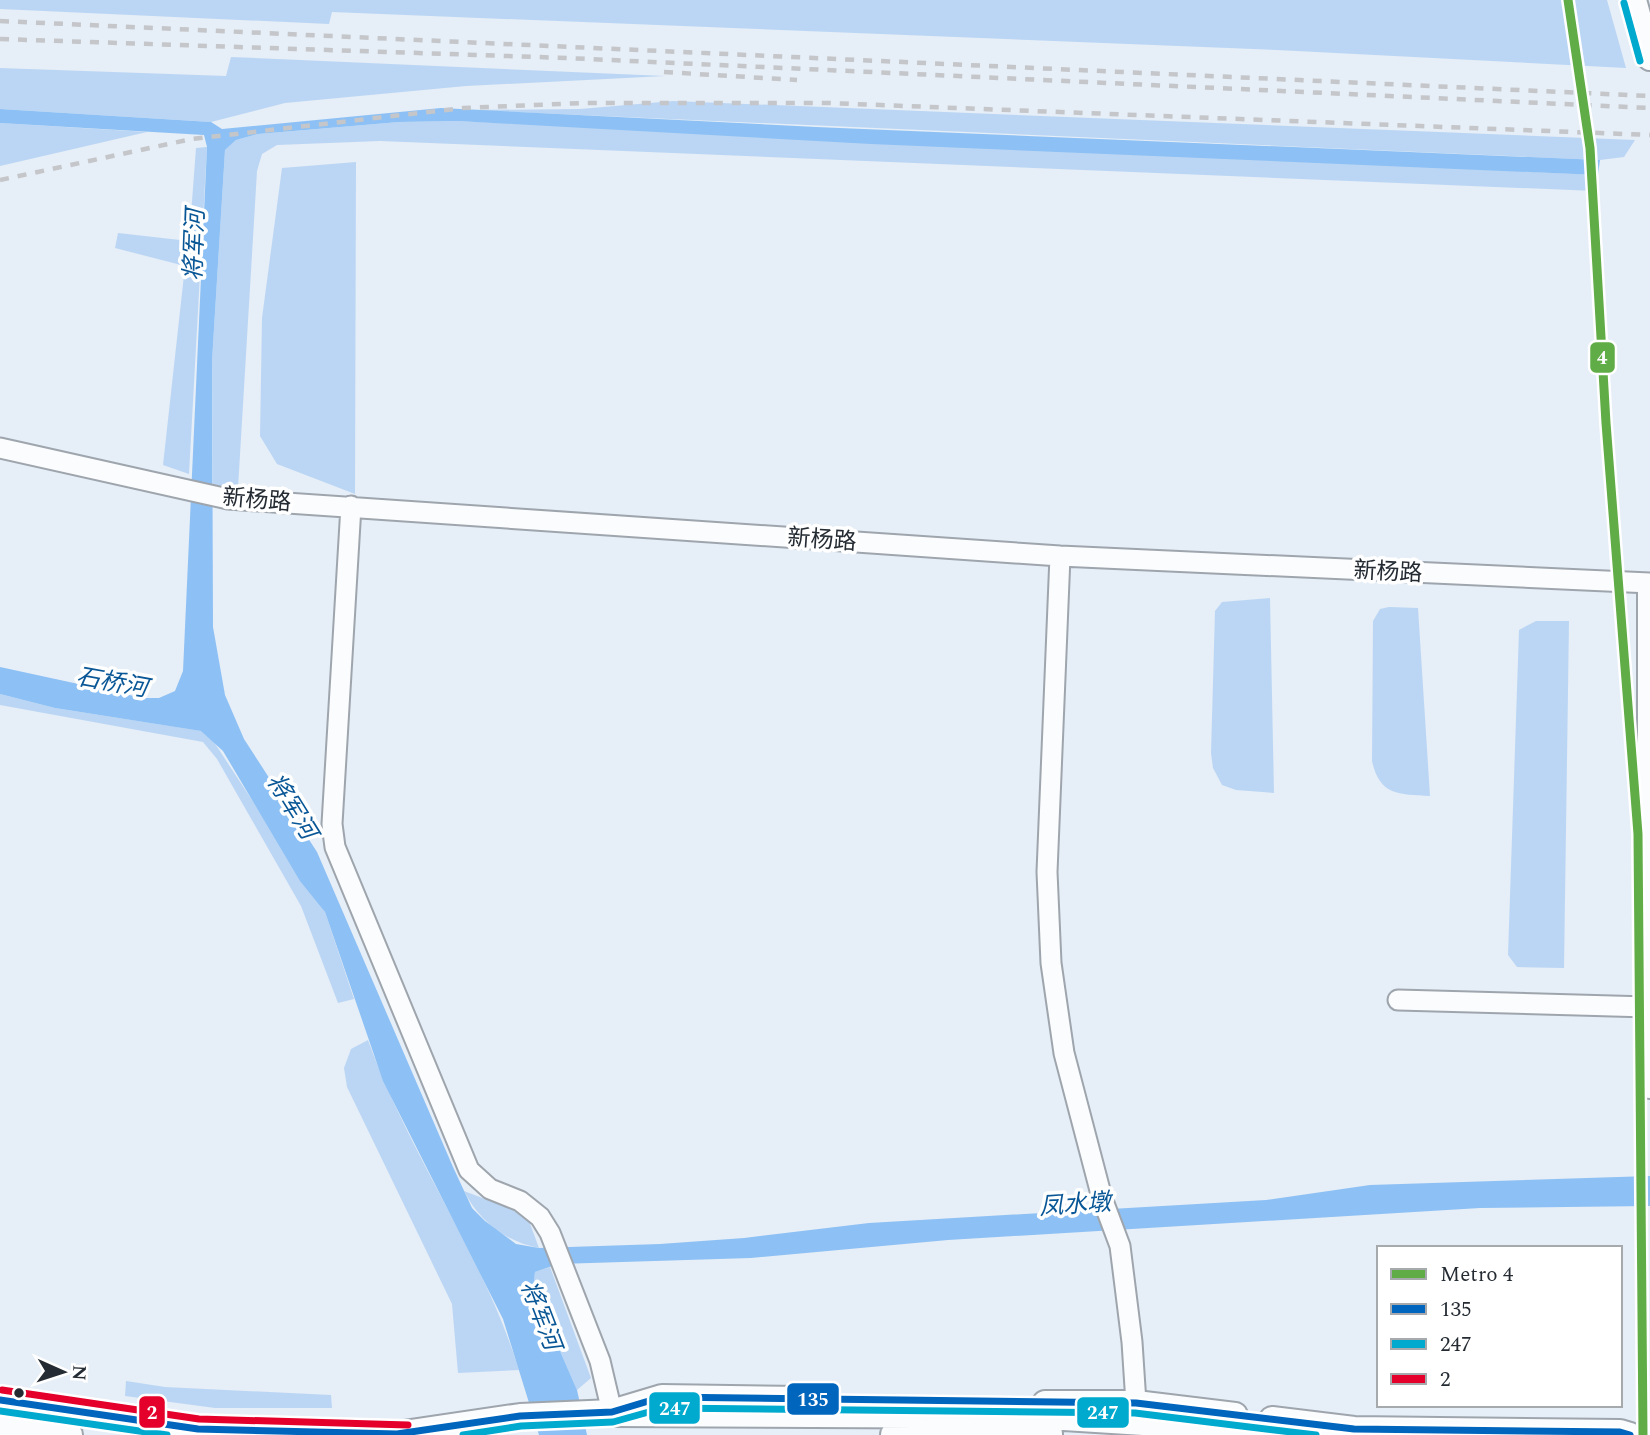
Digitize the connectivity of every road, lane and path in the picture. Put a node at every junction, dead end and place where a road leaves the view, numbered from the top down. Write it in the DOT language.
graph roads {
  1 [pos="1634,0"];
  2 [pos="1650,58"];
  3 [pos="0,448"];
  4 [pos="351,506"];
  5 [pos="1060,556"];
  6 [pos="1650,585"];
  7 [pos="1398,1000"];
  8 [pos="1648,1007"];
  9 [pos="1650,1086"];
  10 [pos="0,1400"];
  11 [pos="1136,1403"];
  12 [pos="610,1413"];
  13 [pos="0,1423"];
  14 [pos="1040,1434"];
  15 [pos="68,1435"];
  16 [pos="400,1435"];
  17 [pos="895,1435"];
  18 [pos="1099,1435"];
  19 [pos="1298,1435"];
  20 [pos="1630,1435"];
  1 -- 2 [label="main road"];
  3 -- 4 [label="street, 新杨路"];
  4 -- 5 [label="street, 新杨路"];
  4 -- 12 [label="street"];
  5 -- 6 [label="street, 新杨路"];
  5 -- 11 [label="street"];
  6 -- 8 [label="main road"];
  7 -- 8 [label="street"];
  8 -- 9 [label="main road"];
  10 -- 16 [label="main road"];
  11 -- 12 [label="main road"];
  11 -- 20 [label="main road"];
  12 -- 16 [label="main road"];
  12 -- 19 [label="highway"];
  13 -- 15 [label="highway"];
  14 -- 17 [label="highway"];
  14 -- 18 [label="highway"];
}
